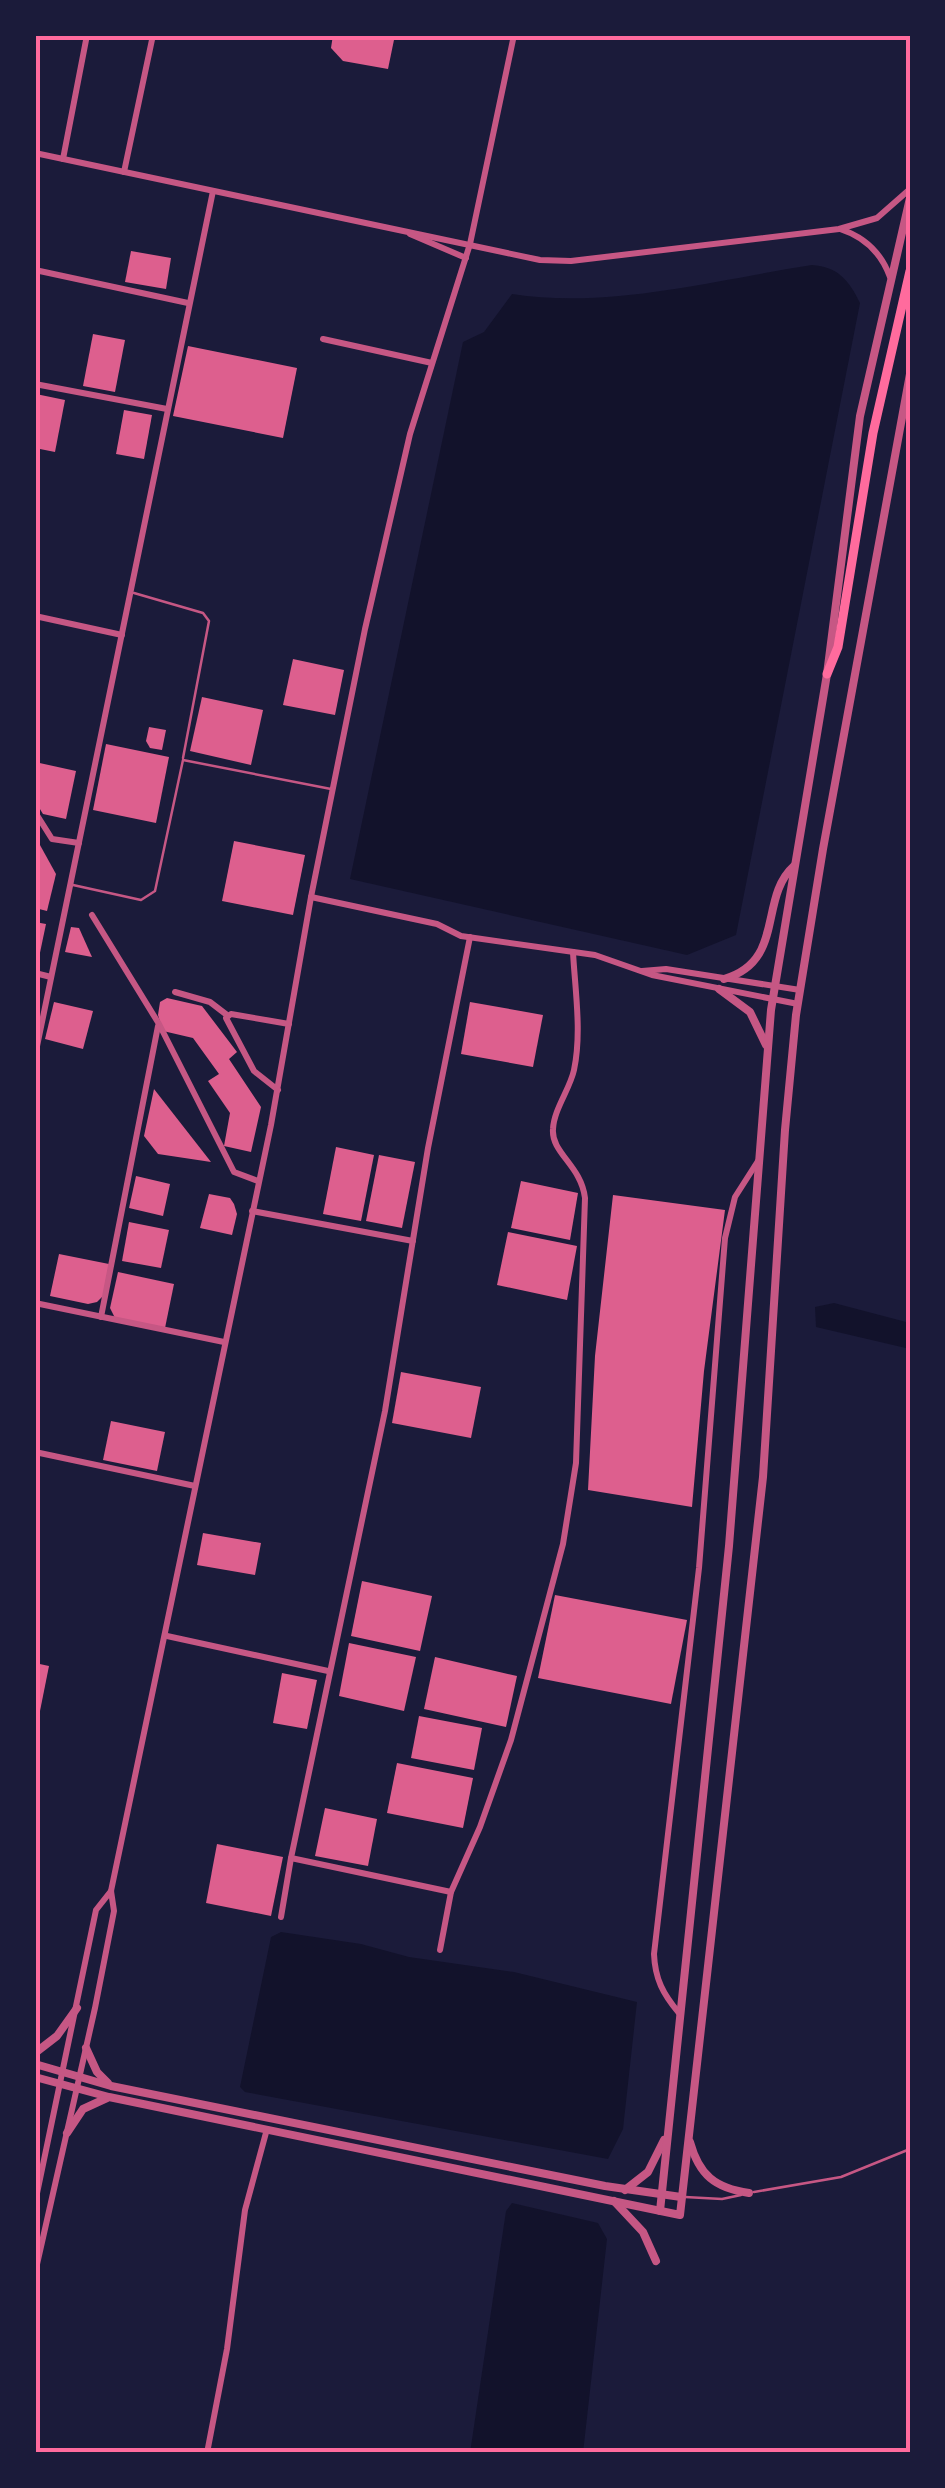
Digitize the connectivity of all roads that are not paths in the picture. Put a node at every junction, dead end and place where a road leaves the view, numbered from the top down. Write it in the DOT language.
graph roads {
  1 [pos="87,35"];
  2 [pos="153,35"];
  3 [pos="514,35"];
  4 [pos="35,154"];
  5 [pos="62,159"];
  6 [pos="124,172"];
  7 [pos="910,190"];
  8 [pos="213,191"];
  9 [pos="910,198"];
  10 [pos="839,228"];
  11 [pos="405,231"];
  12 [pos="470,244"];
  13 [pos="466,258"];
  14 [pos="35,270"];
  15 [pos="910,271"];
  16 [pos="890,277"];
  17 [pos="188,303"];
  18 [pos="323,339"];
  19 [pos="432,363"];
  20 [pos="910,374"];
  21 [pos="35,384"];
  22 [pos="168,409"];
  23 [pos="130,592"];
  24 [pos="35,616"];
  25 [pos="122,635"];
  26 [pos="827,674"];
  27 [pos="183,760"];
  28 [pos="333,789"];
  29 [pos="35,812"];
  30 [pos="79,843"];
  31 [pos="794,866"];
  32 [pos="70,884"];
  33 [pos="311,897"];
  34 [pos="92,915"];
  35 [pos="470,937"];
  36 [pos="573,952"];
  37 [pos="640,971"];
  38 [pos="35,973"];
  39 [pos="51,976"];
  40 [pos="724,979"];
  41 [pos="774,986"];
  42 [pos="719,989"];
  43 [pos="800,990"];
  44 [pos="175,992"];
  45 [pos="772,999"];
  46 [pos="798,1004"];
  47 [pos="227,1015"];
  48 [pos="158,1024"];
  49 [pos="289,1024"];
  50 [pos="767,1049"];
  51 [pos="35,1056"];
  52 [pos="278,1090"];
  53 [pos="758,1160"];
  54 [pos="258,1182"];
  55 [pos="252,1212"];
  56 [pos="413,1241"];
  57 [pos="35,1303"];
  58 [pos="102,1317"];
  59 [pos="224,1342"];
  60 [pos="35,1452"];
  61 [pos="195,1486"];
  62 [pos="166,1636"];
  63 [pos="328,1670"];
  64 [pos="291,1858"];
  65 [pos="111,1891"];
  66 [pos="451,1892"];
  67 [pos="281,1917"];
  68 [pos="440,1950"];
  69 [pos="77,2008"];
  70 [pos="680,2012"];
  71 [pos="86,2048"];
  72 [pos="35,2053"];
  73 [pos="35,2064"];
  74 [pos="62,2070"];
  75 [pos="80,2075"];
  76 [pos="35,2077"];
  77 [pos="59,2084"];
  78 [pos="111,2086"];
  79 [pos="76,2090"];
  80 [pos="109,2098"];
  81 [pos="668,2126"];
  82 [pos="266,2129"];
  83 [pos="67,2133"];
  84 [pos="688,2134"];
  85 [pos="910,2148"];
  86 [pos="625,2190"];
  87 [pos="748,2193"];
  88 [pos="662,2195"];
  89 [pos="681,2197"];
  90 [pos="614,2201"];
  91 [pos="35,2203"];
  92 [pos="660,2211"];
  93 [pos="656,2261"];
  94 [pos="35,2273"];
  95 [pos="207,2453"];
  1 -- 5 [label="street"];
  2 -- 6 [label="street"];
  3 -- 12 [label="street"];
  4 -- 5 [label="street"];
  5 -- 6 [label="street"];
  6 -- 8 [label="street"];
  7 -- 10 [label="street"];
  8 -- 11 [label="street"];
  8 -- 17 [label="street"];
  9 -- 16 [label="street"];
  10 -- 12 [label="street"];
  10 -- 16 [label="street"];
  11 -- 12 [label="street"];
  11 -- 13 [label="street"];
  12 -- 13 [label="street"];
  13 -- 19 [label="street"];
  14 -- 17 [label="street"];
  15 -- 26 [label="main road"];
  16 -- 26 [label="street"];
  17 -- 22 [label="street"];
  18 -- 19 [label="street"];
  19 -- 28 [label="street"];
  20 -- 43 [label="street"];
  21 -- 22 [label="street"];
  22 -- 23 [label="street"];
  23 -- 25 [label="street"];
  23 -- 27 [label="lane"];
  24 -- 25 [label="street"];
  25 -- 30 [label="street"];
  26 -- 31 [label="street"];
  27 -- 28 [label="lane"];
  27 -- 32 [label="lane"];
  28 -- 33 [label="street"];
  29 -- 30 [label="street"];
  30 -- 32 [label="street"];
  31 -- 40 [label="street"];
  31 -- 41 [label="street"];
  32 -- 39 [label="street"];
  33 -- 35 [label="street"];
  33 -- 49 [label="street"];
  34 -- 48 [label="street"];
  35 -- 36 [label="street"];
  35 -- 56 [label="street"];
  36 -- 37 [label="street"];
  36 -- 66 [label="street"];
  37 -- 40 [label="street"];
  37 -- 42 [label="street"];
  38 -- 39 [label="street"];
  39 -- 51 [label="street"];
  40 -- 41 [label="street"];
  41 -- 43 [label="street"];
  41 -- 45 [label="street"];
  42 -- 45 [label="street"];
  42 -- 50 [label="street"];
  43 -- 46 [label="street"];
  44 -- 47 [label="street"];
  45 -- 46 [label="street"];
  45 -- 50 [label="street"];
  46 -- 84 [label="street"];
  47 -- 49 [label="street"];
  47 -- 52 [label="street"];
  48 -- 54 [label="street"];
  48 -- 58 [label="street"];
  49 -- 52 [label="street"];
  50 -- 53 [label="street"];
  52 -- 54 [label="street"];
  53 -- 70 [label="street"];
  53 -- 70 [label="street"];
  54 -- 55 [label="street"];
  55 -- 56 [label="street"];
  55 -- 59 [label="street"];
  56 -- 63 [label="street"];
  57 -- 58 [label="street"];
  58 -- 59 [label="street"];
  59 -- 61 [label="street"];
  60 -- 61 [label="street"];
  61 -- 62 [label="street"];
  62 -- 63 [label="street"];
  62 -- 65 [label="street"];
  63 -- 64 [label="street"];
  64 -- 66 [label="street"];
  64 -- 67 [label="street"];
  65 -- 69 [label="street"];
  65 -- 71 [label="street"];
  66 -- 68 [label="street"];
  69 -- 72 [label="street"];
  69 -- 74 [label="street"];
  70 -- 81 [label="street"];
  71 -- 75 [label="street"];
  71 -- 78 [label="street"];
  73 -- 74 [label="street"];
  74 -- 75 [label="street"];
  74 -- 77 [label="street"];
  75 -- 78 [label="street"];
  75 -- 79 [label="street"];
  76 -- 77 [label="street"];
  77 -- 79 [label="street"];
  77 -- 91 [label="street"];
  78 -- 86 [label="street"];
  79 -- 80 [label="street"];
  79 -- 83 [label="street"];
  80 -- 82 [label="street"];
  80 -- 83 [label="street"];
  81 -- 86 [label="street"];
  81 -- 88 [label="street"];
  82 -- 90 [label="street"];
  82 -- 95 [label="street"];
  83 -- 94 [label="street"];
  84 -- 87 [label="street"];
  84 -- 89 [label="street"];
  85 -- 87 [label="lane"];
  86 -- 88 [label="street"];
  87 -- 89 [label="lane"];
  88 -- 89 [label="street"];
  88 -- 92 [label="street"];
  89 -- 92 [label="street"];
  90 -- 92 [label="street"];
  90 -- 93 [label="street"];
}
